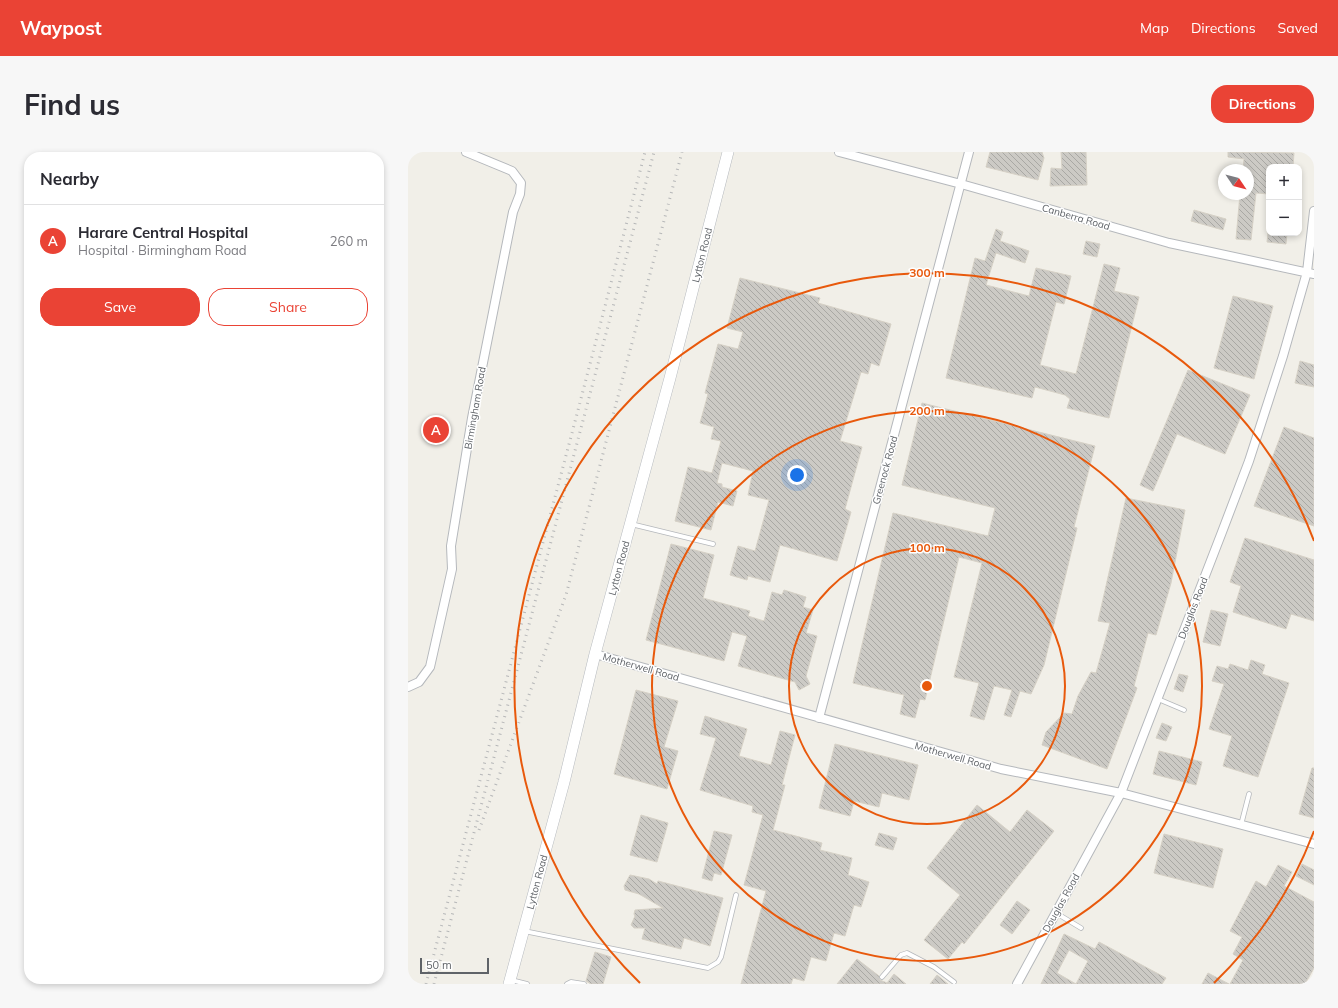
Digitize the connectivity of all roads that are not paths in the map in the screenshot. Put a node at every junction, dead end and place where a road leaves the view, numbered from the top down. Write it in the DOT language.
graph roads {
  1 [pos="466,152"];
  2 [pos="728,152"];
  3 [pos="839,152"];
  4 [pos="969,152"];
  5 [pos="961,184"];
  6 [pos="1314,211"];
  7 [pos="1311,273"];
  8 [pos="631,524"];
  9 [pos="713,544"];
  10 [pos="595,654"];
  11 [pos="408,687"];
  12 [pos="1158,699"];
  13 [pos="1184,710"];
  14 [pos="819,718"];
  15 [pos="1121,793"];
  16 [pos="1249,794"];
  17 [pos="1241,825"];
  18 [pos="1314,844"];
  19 [pos="736,895"];
  20 [pos="1056,913"];
  21 [pos="1081,928"];
  22 [pos="524,931"];
  23 [pos="882,977"];
  24 [pos="510,982"];
  25 [pos="954,983"];
  26 [pos="527,984"];
  27 [pos="567,984"];
  28 [pos="584,984"];
  29 [pos="1017,984"];
  1 -- 11 [label="street, Birmingham Road"];
  2 -- 8 [label="main road, Lytton Road"];
  3 -- 5 [label="street, Canberra Road"];
  4 -- 5 [label="street, Greenock Road"];
  5 -- 7 [label="street, Canberra Road"];
  5 -- 14 [label="street, Greenock Road"];
  6 -- 7 [label="street, Douglas Road"];
  7 -- 12 [label="street, Douglas Road"];
  8 -- 9 [label="lane"];
  8 -- 10 [label="main road, Lytton Road"];
  10 -- 14 [label="street, Motherwell Road"];
  10 -- 22 [label="main road, Lytton Road"];
  12 -- 13 [label="lane"];
  12 -- 15 [label="street, Douglas Road"];
  14 -- 15 [label="street, Motherwell Road"];
  15 -- 17 [label="street, Motherwell Road"];
  15 -- 20 [label="street, Douglas Road"];
  16 -- 17 [label="lane"];
  17 -- 18 [label="street, Motherwell Road"];
  19 -- 22 [label="lane"];
  20 -- 21 [label="lane"];
  20 -- 29 [label="street, Douglas Road"];
  22 -- 24 [label="main road, Lytton Road"];
  23 -- 25 [label="lane"];
  24 -- 26 [label="lane"];
  27 -- 28 [label="lane"];
}
